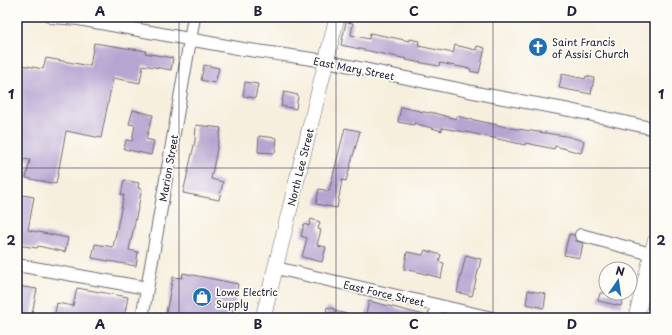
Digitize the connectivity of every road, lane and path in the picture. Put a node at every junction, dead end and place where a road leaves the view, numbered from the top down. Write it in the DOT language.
graph roads {
  1 [pos="51,17"];
  2 [pos="194,17"];
  3 [pos="337,17"];
  4 [pos="191,39"];
  5 [pos="326,61"];
  6 [pos="655,129"];
  7 [pos="581,235"];
  8 [pos="654,250"];
  9 [pos="17,265"];
  10 [pos="276,268"];
  11 [pos="147,288"];
  12 [pos="437,305"];
  13 [pos="142,318"];
  14 [pos="263,318"];
  15 [pos="434,318"];
  16 [pos="492,318"];
  17 [pos="636,318"];
  1 -- 4 [label="street, East Mary Street"];
  2 -- 4 [label="street, Marion Street"];
  3 -- 5 [label="street, North Lee Street"];
  4 -- 5 [label="street, East Mary Street"];
  4 -- 11 [label="street, Marion Street"];
  5 -- 6 [label="street, East Mary Street"];
  5 -- 10 [label="street, North Lee Street"];
  7 -- 8 [label="street"];
  8 -- 17 [label="street"];
  9 -- 11 [label="street"];
  10 -- 12 [label="street, East Force Street"];
  10 -- 14 [label="street, North Lee Street"];
  11 -- 13 [label="street, Marion Street"];
  12 -- 15 [label="street"];
  12 -- 16 [label="street, East Force Street"];
}
